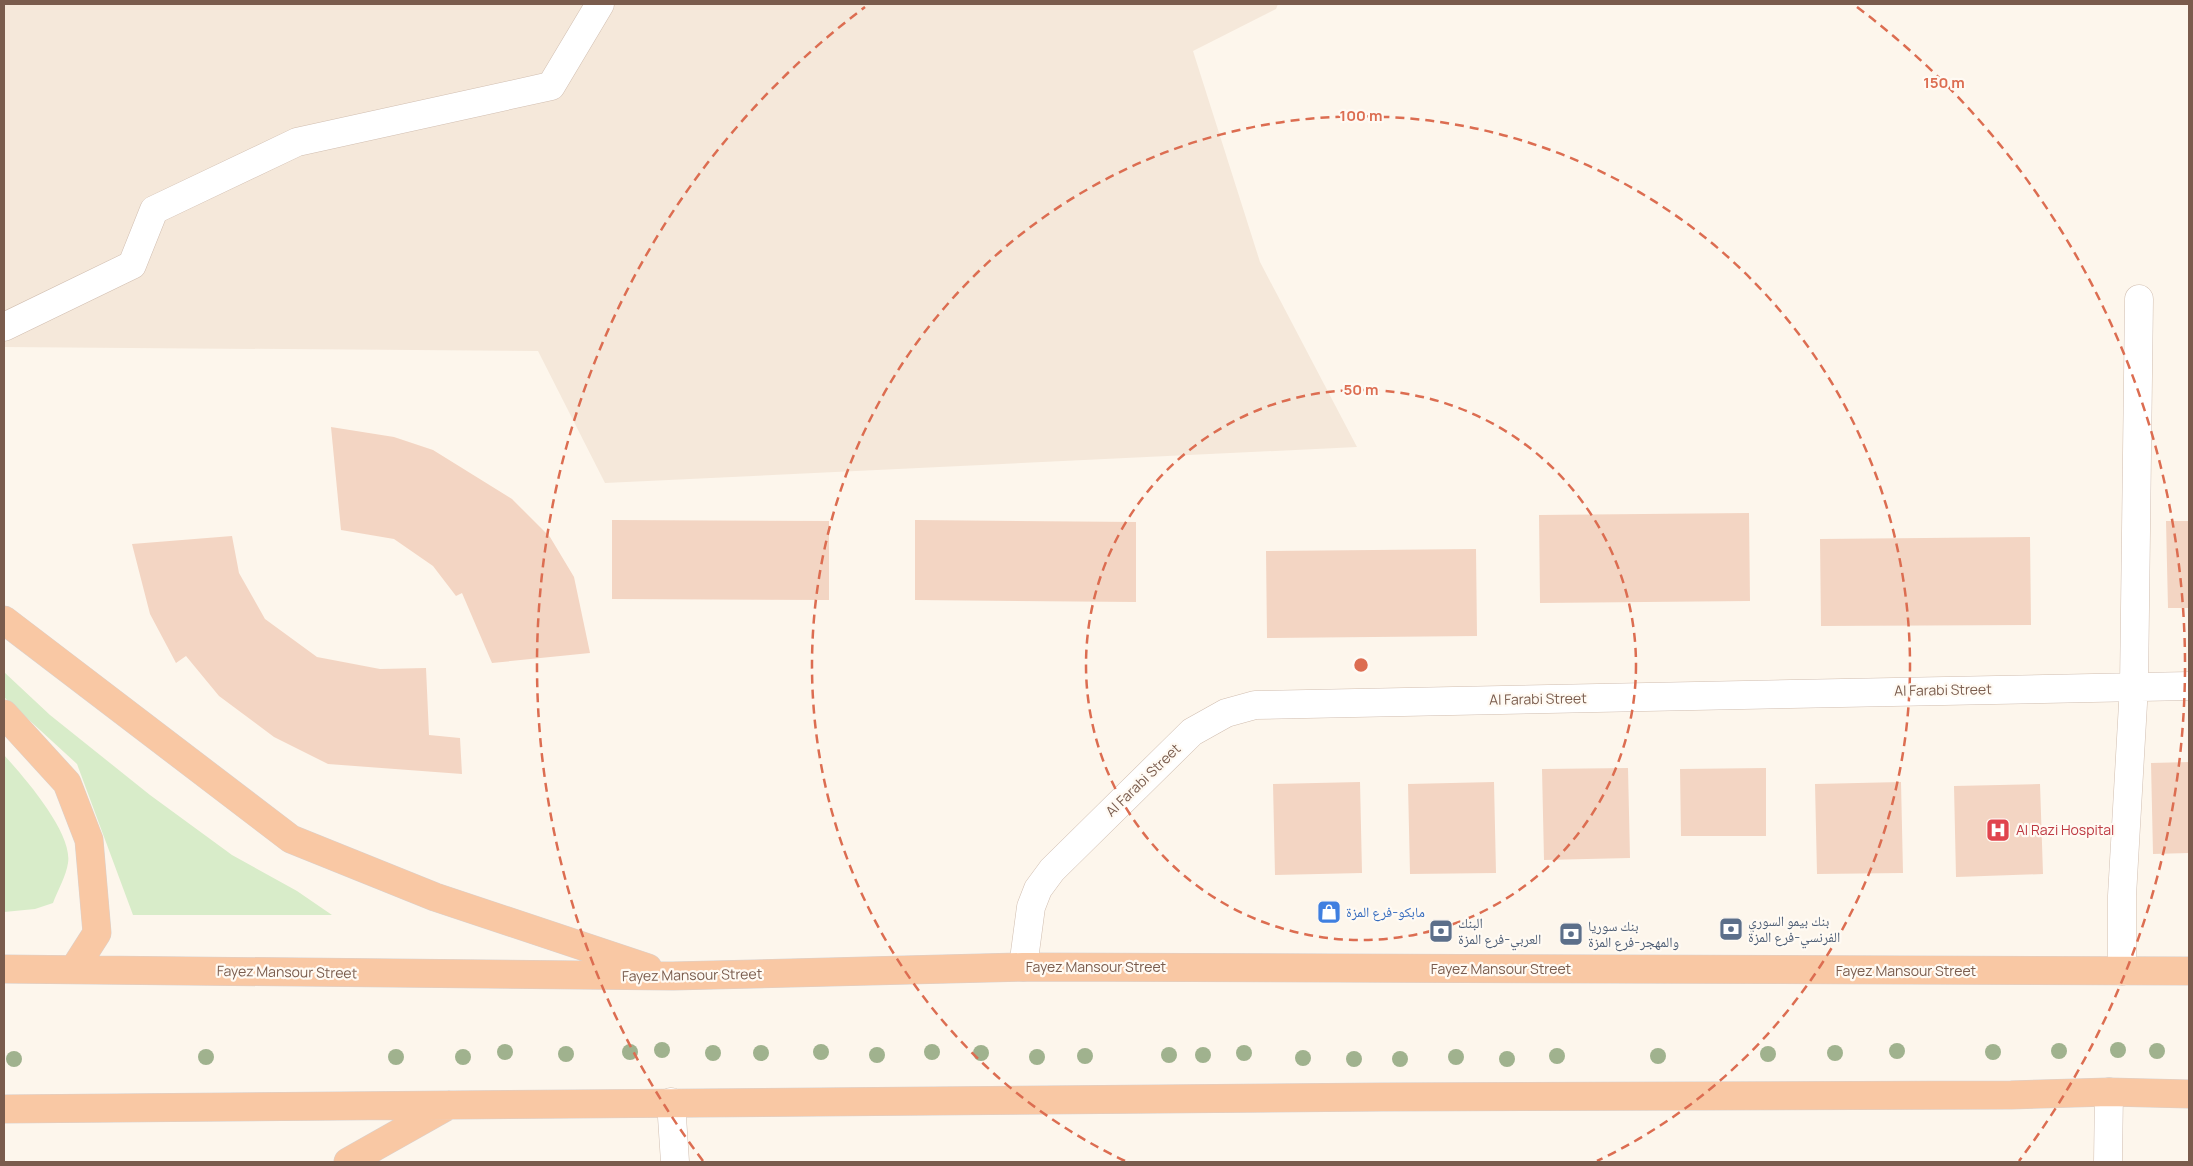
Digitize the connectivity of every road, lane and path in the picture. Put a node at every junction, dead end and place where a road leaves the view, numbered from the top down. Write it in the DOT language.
graph roads {
  1 [pos="600,4"];
  2 [pos="2139,299"];
  3 [pos="4,327"];
  4 [pos="4,620"];
  5 [pos="2134,686"];
  6 [pos="2189,686"];
  7 [pos="4,714"];
  8 [pos="1023,967"];
  9 [pos="4,969"];
  10 [pos="74,969"];
  11 [pos="2189,971"];
  12 [pos="2122,972"];
  13 [pos="674,976"];
  14 [pos="2109,1092"];
  15 [pos="2189,1094"];
  16 [pos="671,1102"];
  17 [pos="450,1104"];
  18 [pos="4,1109"];
  19 [pos="348,1162"];
  20 [pos="675,1162"];
  21 [pos="2108,1162"];
  1 -- 3 [label="street"];
  2 -- 5 [label="street"];
  4 -- 13 [label="highway"];
  5 -- 6 [label="street, Al Farabi Street"];
  5 -- 8 [label="street, Al Farabi Street"];
  5 -- 12 [label="street"];
  7 -- 10 [label="highway"];
  8 -- 12 [label="highway, Fayez Mansour Street"];
  8 -- 13 [label="highway, Fayez Mansour Street"];
  9 -- 10 [label="highway, Fayez Mansour Street"];
  10 -- 13 [label="highway, Fayez Mansour Street"];
  11 -- 12 [label="highway, Fayez Mansour Street"];
  14 -- 15 [label="highway"];
  14 -- 16 [label="highway"];
  14 -- 21 [label="street"];
  16 -- 17 [label="highway"];
  16 -- 20 [label="street"];
  17 -- 18 [label="highway"];
  17 -- 19 [label="highway"];
}
